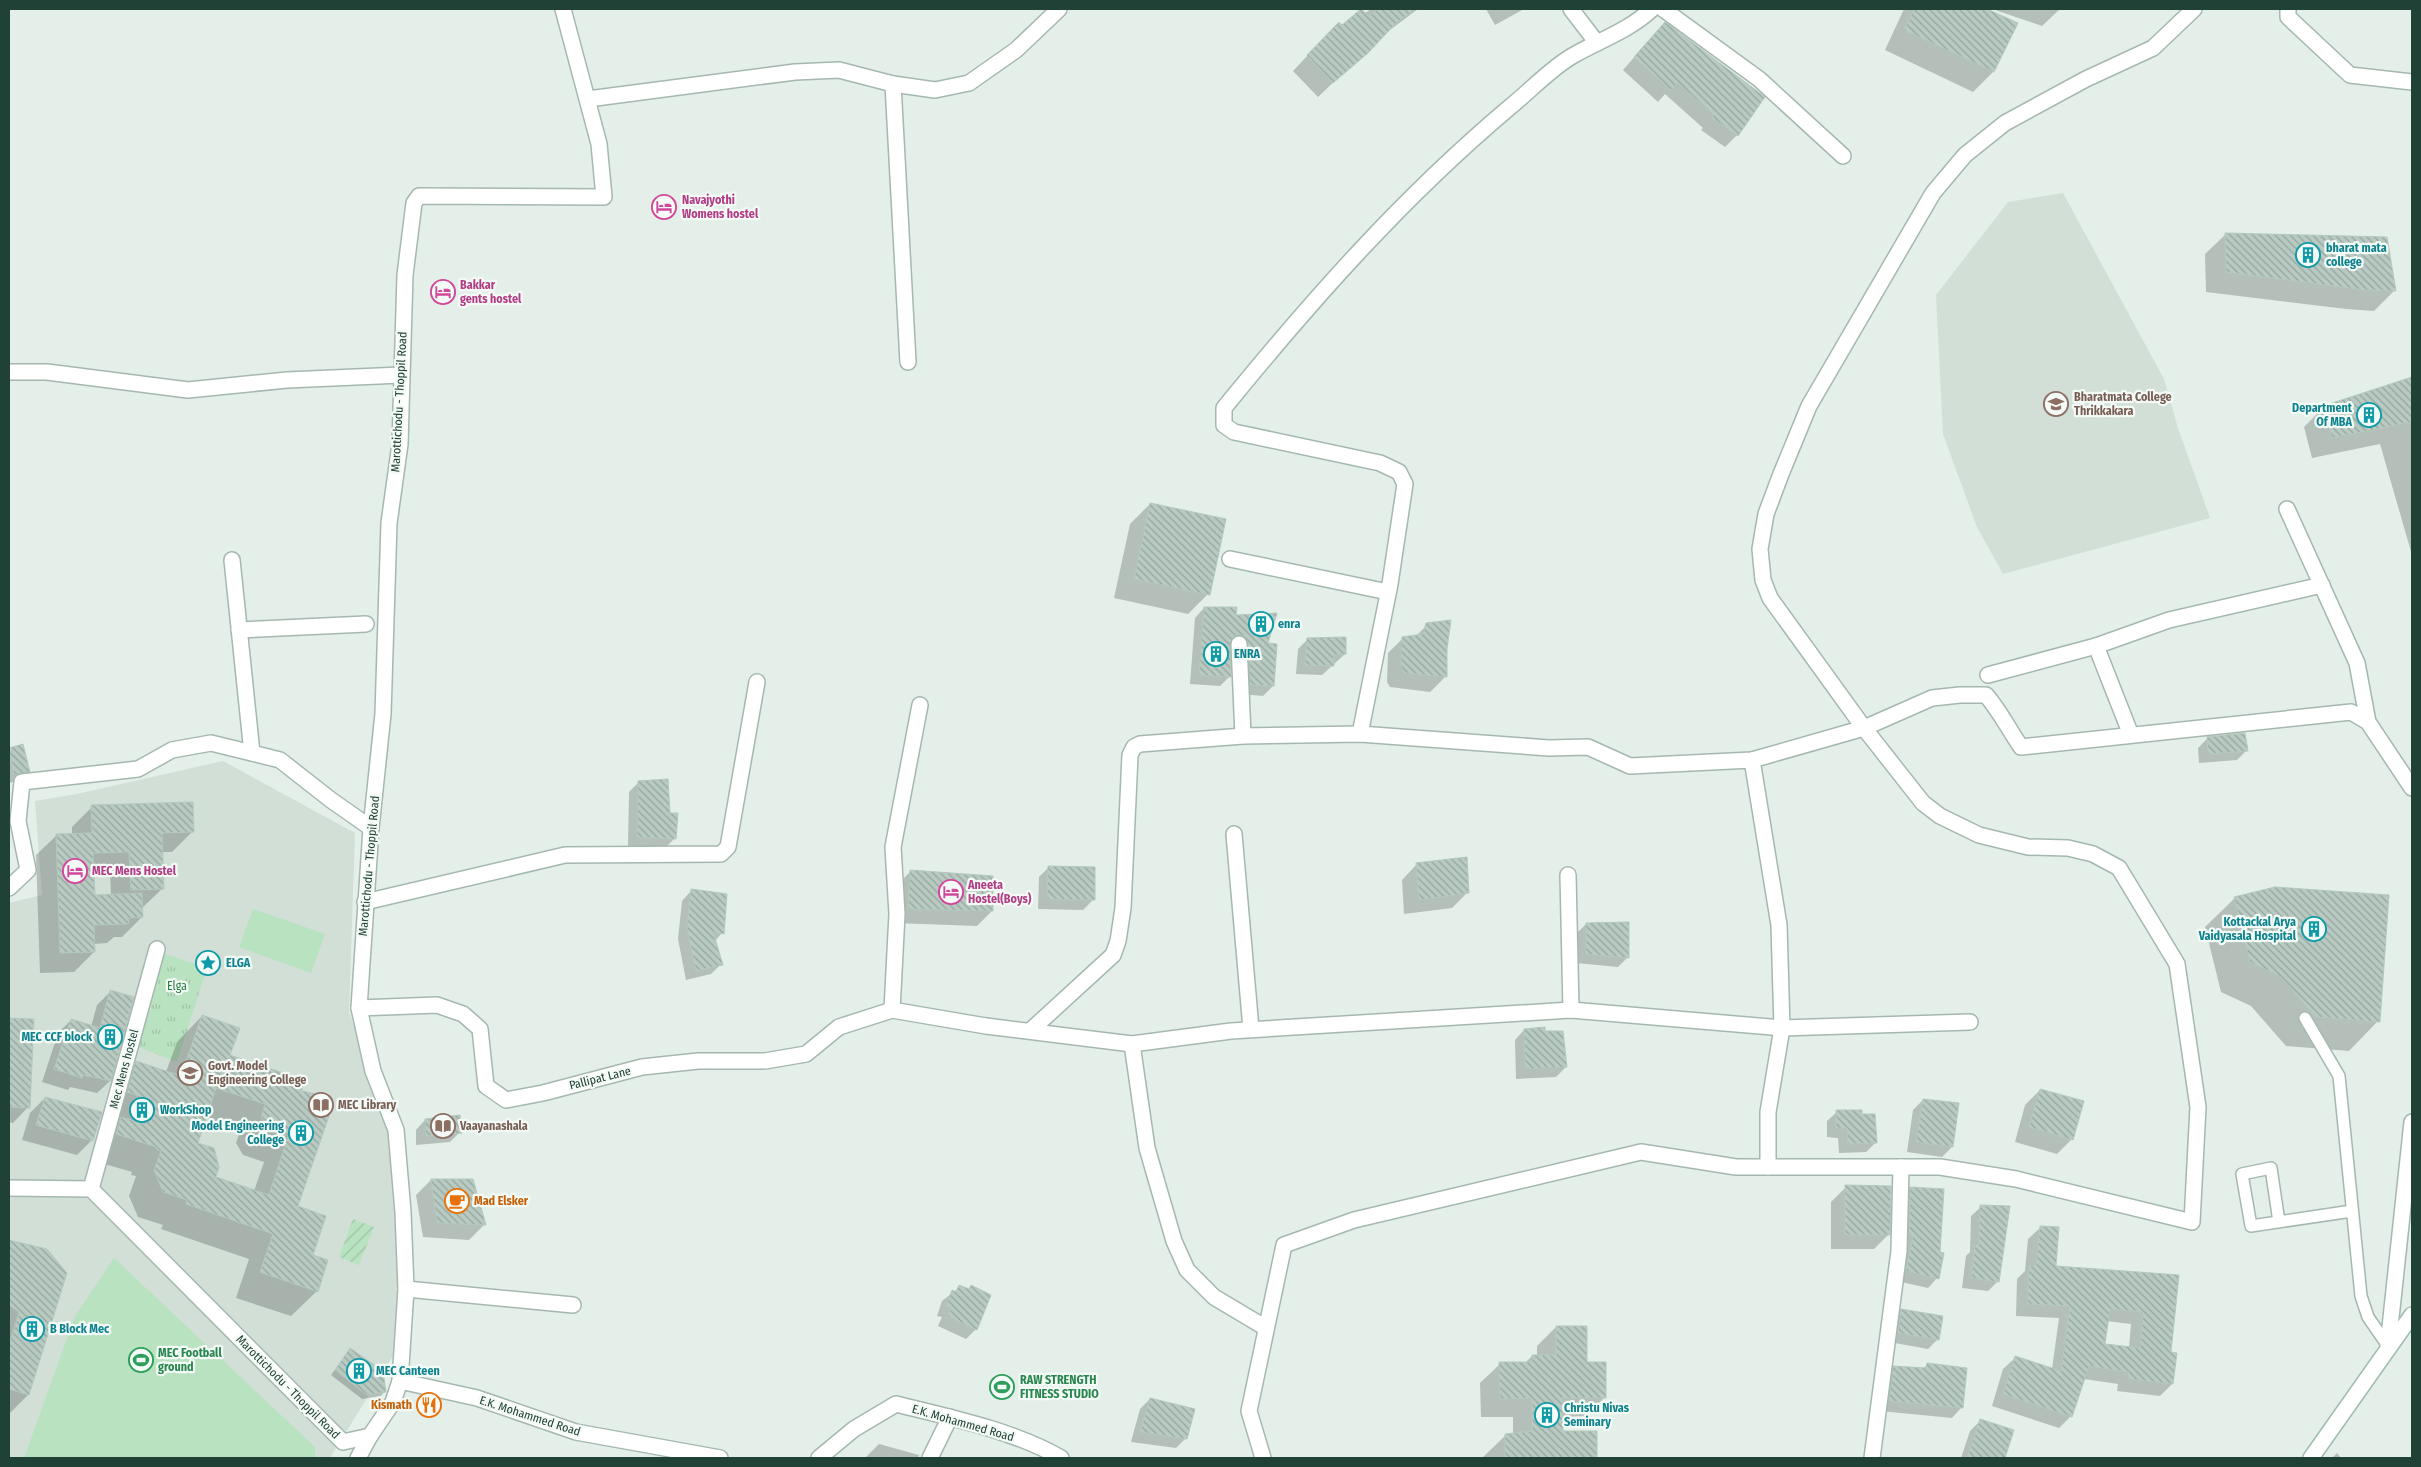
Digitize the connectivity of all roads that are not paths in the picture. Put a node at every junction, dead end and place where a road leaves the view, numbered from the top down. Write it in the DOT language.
graph roads {
  1 [pos="563,9"];
  2 [pos="1059,9"];
  3 [pos="1571,9"];
  4 [pos="1652,9"];
  5 [pos="1663,9"];
  6 [pos="2194,9"];
  7 [pos="2288,9"];
  8 [pos="1597,43"];
  9 [pos="2412,82"];
  10 [pos="893,84"];
  11 [pos="588,99"];
  12 [pos="1843,156"];
  13 [pos="908,362"];
  14 [pos="9,372"];
  15 [pos="401,375"];
  16 [pos="2287,509"];
  17 [pos="1230,558"];
  18 [pos="232,560"];
  19 [pos="2322,585"];
  20 [pos="1388,592"];
  21 [pos="366,624"];
  22 [pos="239,630"];
  23 [pos="1239,644"];
  24 [pos="2096,646"];
  25 [pos="1988,675"];
  26 [pos="758,682"];
  27 [pos="920,705"];
  28 [pos="2368,722"];
  29 [pos="1864,728"];
  30 [pos="1360,734"];
  31 [pos="2130,734"];
  32 [pos="1243,736"];
  33 [pos="252,753"];
  34 [pos="1752,760"];
  35 [pos="2412,788"];
  36 [pos="371,828"];
  37 [pos="1234,834"];
  38 [pos="1568,875"];
  39 [pos="9,888"];
  40 [pos="366,902"];
  41 [pos="157,950"];
  42 [pos="359,1008"];
  43 [pos="892,1010"];
  44 [pos="1571,1010"];
  45 [pos="2305,1018"];
  46 [pos="1970,1022"];
  47 [pos="1782,1028"];
  48 [pos="1251,1029"];
  49 [pos="1030,1031"];
  50 [pos="1132,1044"];
  51 [pos="2412,1122"];
  52 [pos="1768,1167"];
  53 [pos="1901,1167"];
  54 [pos="9,1188"];
  55 [pos="91,1189"];
  56 [pos="2352,1211"];
  57 [pos="2279,1222"];
  58 [pos="406,1289"];
  59 [pos="573,1305"];
  60 [pos="2412,1315"];
  61 [pos="1266,1328"];
  62 [pos="2388,1346"];
  63 [pos="400,1381"];
  64 [pos="950,1417"];
  65 [pos="370,1436"];
  66 [pos="1041,1452"];
  67 [pos="358,1458"];
  68 [pos="720,1458"];
  69 [pos="819,1458"];
  70 [pos="930,1458"];
  71 [pos="1061,1458"];
  72 [pos="1263,1458"];
  73 [pos="1872,1458"];
  74 [pos="2311,1458"];
  1 -- 11 [label="street, Marottichodu - Thoppil Road"];
  2 -- 10 [label="street"];
  3 -- 8 [label="street"];
  4 -- 8 [label="street"];
  5 -- 12 [label="street"];
  6 -- 29 [label="street"];
  7 -- 9 [label="street"];
  8 -- 20 [label="street"];
  10 -- 11 [label="street"];
  10 -- 13 [label="street"];
  11 -- 15 [label="street, Marottichodu - Thoppil Road"];
  14 -- 15 [label="street"];
  15 -- 36 [label="street, Marottichodu - Thoppil Road"];
  16 -- 19 [label="street"];
  17 -- 20 [label="street"];
  18 -- 22 [label="street"];
  19 -- 24 [label="street"];
  19 -- 28 [label="street"];
  20 -- 30 [label="street"];
  21 -- 22 [label="street"];
  22 -- 33 [label="street"];
  23 -- 32 [label="street"];
  24 -- 25 [label="street"];
  24 -- 31 [label="street"];
  26 -- 40 [label="street"];
  27 -- 43 [label="street"];
  28 -- 31 [label="street"];
  28 -- 35 [label="street"];
  29 -- 31 [label="street"];
  29 -- 34 [label="street"];
  29 -- 53 [label="street"];
  30 -- 32 [label="street"];
  30 -- 34 [label="street"];
  32 -- 49 [label="street"];
  33 -- 36 [label="street"];
  33 -- 39 [label="street"];
  34 -- 47 [label="street"];
  36 -- 40 [label="street, Marottichodu - Thoppil Road"];
  37 -- 48 [label="street"];
  38 -- 44 [label="street"];
  40 -- 42 [label="street, Marottichodu - Thoppil Road"];
  41 -- 55 [label="street, Mec Mens hostel"];
  42 -- 43 [label="street, Pallipat Lane"];
  42 -- 58 [label="street, Marottichodu - Thoppil Road"];
  43 -- 49 [label="street"];
  44 -- 47 [label="street"];
  44 -- 48 [label="street"];
  45 -- 56 [label="lane"];
  46 -- 47 [label="street"];
  47 -- 52 [label="street"];
  48 -- 50 [label="street"];
  49 -- 50 [label="street"];
  50 -- 61 [label="street"];
  51 -- 62 [label="street"];
  52 -- 53 [label="street"];
  52 -- 61 [label="street"];
  53 -- 73 [label="street"];
  54 -- 55 [label="street"];
  55 -- 65 [label="street, Marottichodu - Thoppil Road"];
  56 -- 57 [label="lane"];
  56 -- 62 [label="lane"];
  57 -- 57 [label="lane"];
  58 -- 59 [label="street"];
  58 -- 63 [label="street, Marottichodu - Thoppil Road"];
  60 -- 62 [label="street"];
  61 -- 72 [label="street"];
  62 -- 74 [label="street"];
  63 -- 65 [label="street, Marottichodu - Thoppil Road"];
  63 -- 68 [label="street, E.K. Mohammed Road"];
  64 -- 66 [label="street, E.K. Mohammed Road"];
  64 -- 69 [label="street, E.K. Mohammed Road"];
  64 -- 70 [label="street"];
  65 -- 67 [label="street"];
  66 -- 71 [label="street, E.K. Mohammed Road"];
}
